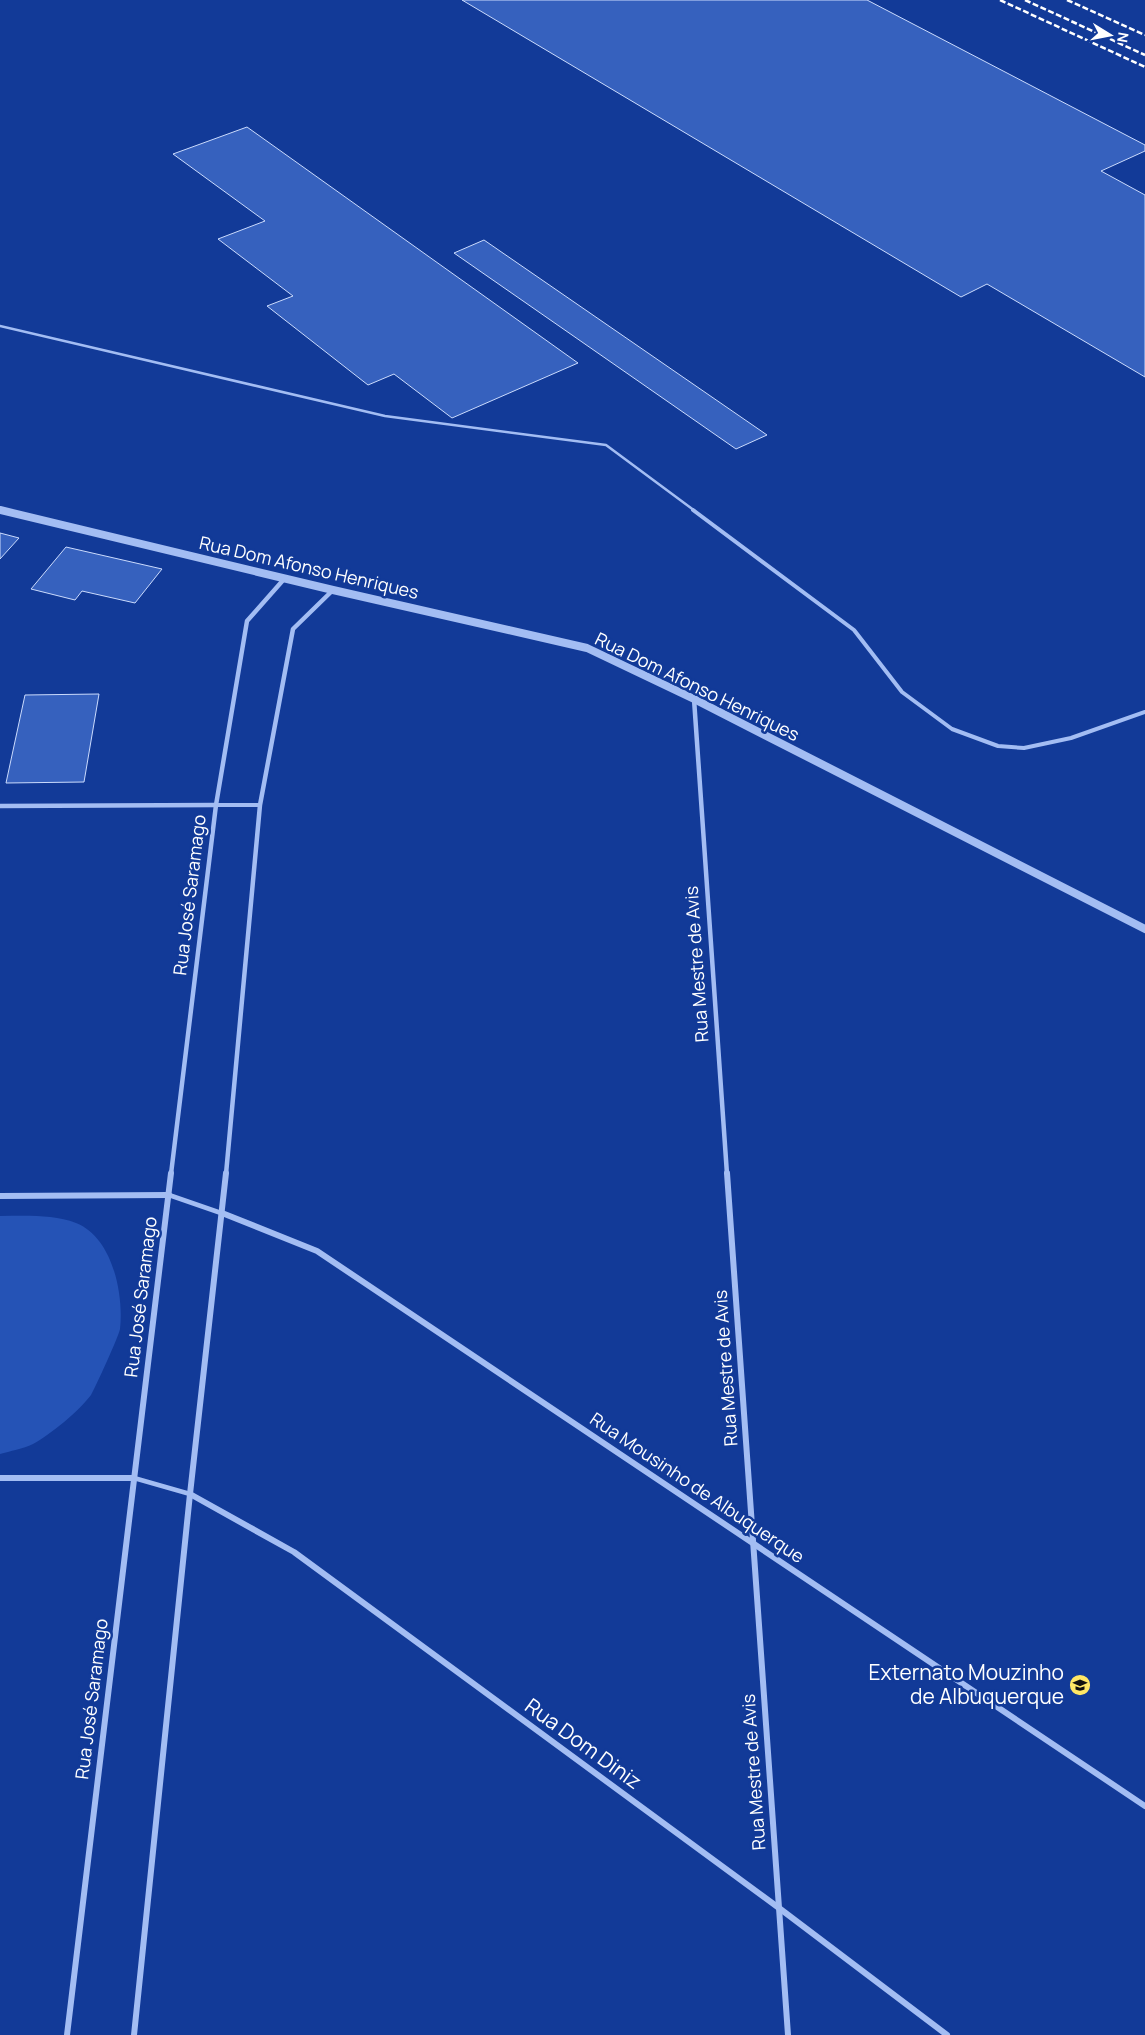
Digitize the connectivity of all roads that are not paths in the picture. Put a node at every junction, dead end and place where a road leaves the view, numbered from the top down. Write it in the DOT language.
graph roads {
  1 [pos="0,326"];
  2 [pos="0,510"];
  3 [pos="285,578"];
  4 [pos="333,590"];
  5 [pos="694,699"];
  6 [pos="1145,712"];
  7 [pos="216,805"];
  8 [pos="260,805"];
  9 [pos="0,806"];
  10 [pos="1145,929"];
  11 [pos="169,1195"];
  12 [pos="0,1196"];
  13 [pos="222,1213"];
  14 [pos="0,1478"];
  15 [pos="134,1478"];
  16 [pos="190,1494"];
  17 [pos="753,1543"];
  18 [pos="1145,1806"];
  19 [pos="779,1908"];
  20 [pos="67,2035"];
  21 [pos="134,2035"];
  22 [pos="788,2035"];
  23 [pos="947,2035"];
  1 -- 6 [label="lane"];
  2 -- 3 [label="street, Rua Dom Afonso Henriques"];
  3 -- 4 [label="street, Rua Dom Afonso Henriques"];
  3 -- 7 [label="street, Rua José Saramago"];
  4 -- 5 [label="street, Rua Dom Afonso Henriques"];
  4 -- 8 [label="street"];
  5 -- 10 [label="street, Rua Dom Afonso Henriques"];
  5 -- 17 [label="street, Rua Mestre de Avis"];
  7 -- 8 [label="lane"];
  7 -- 9 [label="street"];
  7 -- 11 [label="street, Rua José Saramago"];
  8 -- 13 [label="street"];
  11 -- 12 [label="street"];
  11 -- 13 [label="lane"];
  11 -- 15 [label="street, Rua José Saramago"];
  13 -- 16 [label="street"];
  13 -- 17 [label="street, Rua Mousinho de Albuquerque"];
  14 -- 15 [label="street"];
  15 -- 16 [label="lane"];
  15 -- 20 [label="street, Rua José Saramago"];
  16 -- 19 [label="street, Rua Dom Diniz"];
  16 -- 21 [label="street"];
  17 -- 18 [label="street, Rua Mousinho de Albuquerque"];
  17 -- 19 [label="street, Rua Mestre de Avis"];
  19 -- 22 [label="street, Rua Mestre de Avis"];
  19 -- 23 [label="street, Rua Dom Diniz"];
}
